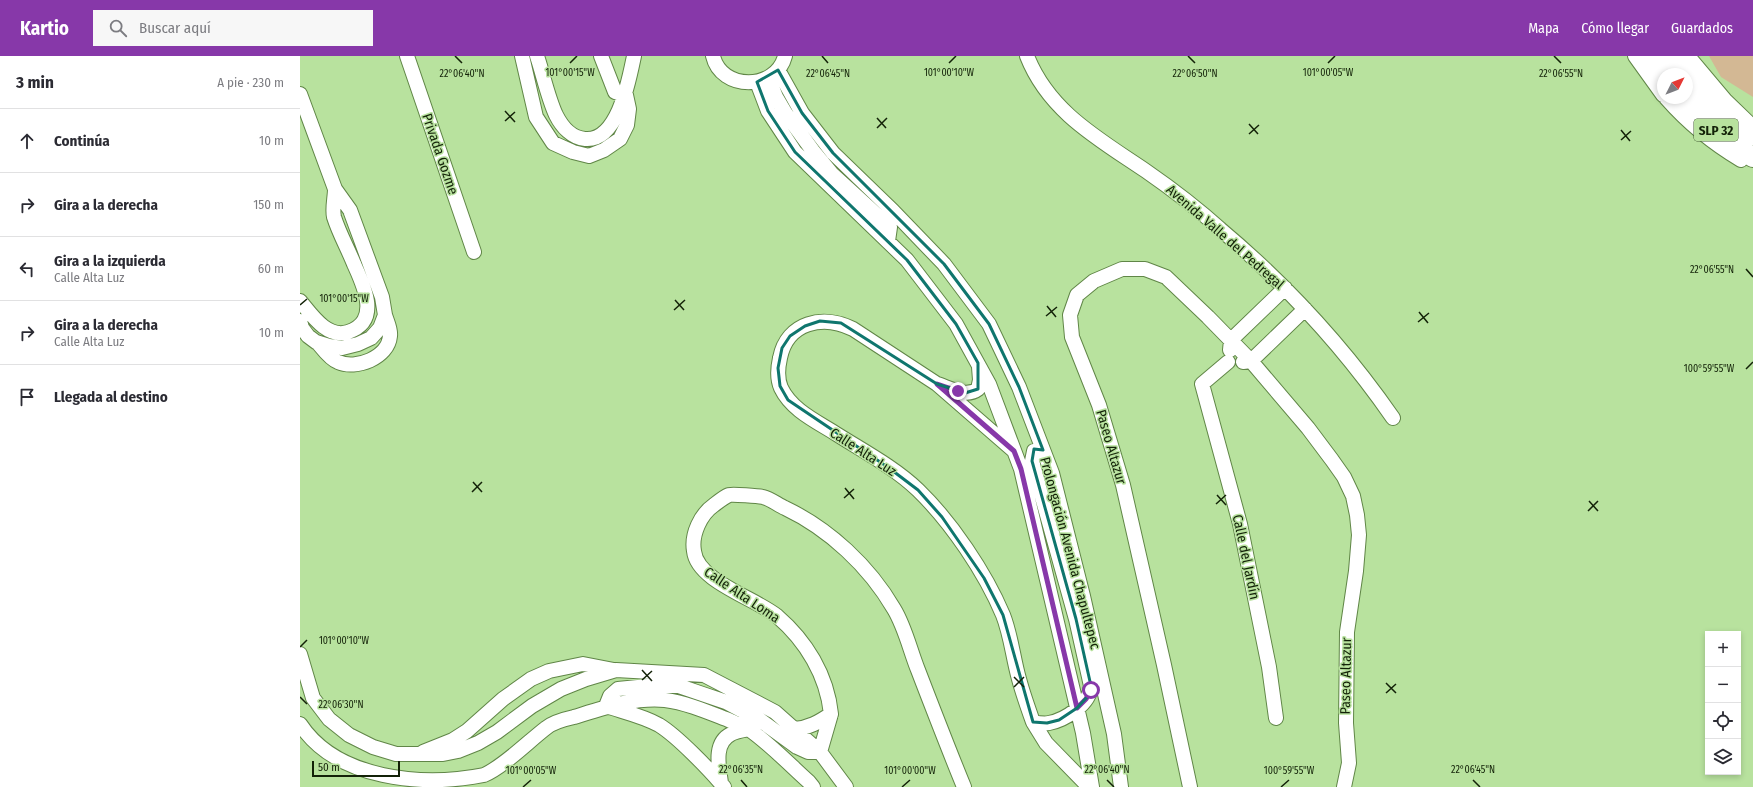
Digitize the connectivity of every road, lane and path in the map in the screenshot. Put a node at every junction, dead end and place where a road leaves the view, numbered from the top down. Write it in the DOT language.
graph roads {
  1 [pos="407,56"];
  2 [pos="522,56"];
  3 [pos="537,56"];
  4 [pos="601,56"];
  5 [pos="634,56"];
  6 [pos="713,56"];
  7 [pos="785,56"];
  8 [pos="1027,56"];
  9 [pos="1635,56"];
  10 [pos="1650,56"];
  11 [pos="1670,56"];
  12 [pos="1688,56"];
  13 [pos="1659,68"];
  14 [pos="1679,68"];
  15 [pos="768,77"];
  16 [pos="1693,84"];
  17 [pos="1657,87"];
  18 [pos="300,94"];
  19 [pos="626,95"];
  20 [pos="1671,104"];
  21 [pos="1689,104"];
  22 [pos="1753,127"];
  23 [pos="1753,135"];
  24 [pos="1753,157"];
  25 [pos="1753,167"];
  26 [pos="335,189"];
  27 [pos="474,252"];
  28 [pos="1285,288"];
  29 [pos="300,301"];
  30 [pos="1306,309"];
  31 [pos="385,315"];
  32 [pos="300,321"];
  33 [pos="1230,340"];
  34 [pos="316,342"];
  35 [pos="1251,361"];
  36 [pos="1228,362"];
  37 [pos="978,363"];
  38 [pos="937,384"];
  39 [pos="1393,418"];
  40 [pos="1043,450"];
  41 [pos="1014,451"];
  42 [pos="300,654"];
  43 [pos="616,670"];
  44 [pos="606,706"];
  45 [pos="1077,708"];
  46 [pos="831,714"];
  47 [pos="1276,718"];
  48 [pos="1033,722"];
  49 [pos="300,724"];
  50 [pos="749,729"];
  51 [pos="794,729"];
  52 [pos="820,752"];
  53 [pos="418,754"];
  54 [pos="722,785"];
  55 [pos="812,787"];
  56 [pos="846,787"];
  57 [pos="964,787"];
  58 [pos="1089,787"];
  59 [pos="1092,787"];
  60 [pos="1122,787"];
  61 [pos="1190,787"];
  62 [pos="1344,787"];
  1 -- 27 [label="street, Privada Gozme"];
  2 -- 19 [label="street"];
  3 -- 19 [label="street"];
  4 -- 19 [label="street"];
  5 -- 19 [label="street"];
  6 -- 15 [label="street"];
  7 -- 15 [label="street"];
  8 -- 28 [label="street, Avenida Valle del Pedregal"];
  9 -- 17 [label="street"];
  10 -- 13 [label="highway"];
  11 -- 14 [label="highway"];
  12 -- 22 [label="street"];
  15 -- 37 [label="street, Prolongación Avenida Chapultepec"];
  15 -- 40 [label="street, Prolongación Avenida Chapultepec"];
  16 -- 23 [label="highway, SLP 32"];
  18 -- 26 [label="street"];
  20 -- 25 [label="street"];
  21 -- 24 [label="highway, SLP 32"];
  26 -- 29 [label="street"];
  26 -- 31 [label="street"];
  28 -- 30 [label="street, Avenida Valle del Pedregal"];
  28 -- 33 [label="street"];
  30 -- 35 [label="street"];
  30 -- 39 [label="street, Avenida Valle del Pedregal"];
  31 -- 34 [label="street"];
  31 -- 34 [label="street"];
  32 -- 34 [label="street"];
  33 -- 35 [label="street, Paseo Altazur"];
  33 -- 36 [label="street"];
  33 -- 61 [label="street, Paseo Altazur"];
  35 -- 36 [label="street"];
  35 -- 62 [label="street, Paseo Altazur"];
  36 -- 47 [label="street, Calle del Jardín"];
  37 -- 38 [label="street, Calle Alta Luz"];
  37 -- 41 [label="street, Prolongación Avenida Chapultepec"];
  38 -- 41 [label="street, Calle Alta Luz"];
  38 -- 48 [label="street, Calle Alta Luz"];
  40 -- 45 [label="street"];
  40 -- 60 [label="street, Prolongación Avenida Chapultepec"];
  41 -- 45 [label="street, Prolongación Avenida Chapultepec"];
  42 -- 53 [label="street"];
  43 -- 51 [label="street"];
  43 -- 53 [label="street"];
  43 -- 53 [label="street"];
  44 -- 49 [label="street"];
  44 -- 50 [label="street"];
  44 -- 52 [label="street"];
  44 -- 54 [label="street"];
  45 -- 48 [label="street"];
  45 -- 59 [label="street, Prolongación Avenida Chapultepec"];
  46 -- 51 [label="street"];
  46 -- 52 [label="street, Calle Alta Loma"];
  46 -- 57 [label="street, Calle Alta Loma"];
  48 -- 58 [label="street, Calle Alta Luz"];
  50 -- 54 [label="street"];
  50 -- 55 [label="street"];
  51 -- 52 [label="street"];
  52 -- 56 [label="street"];
}
